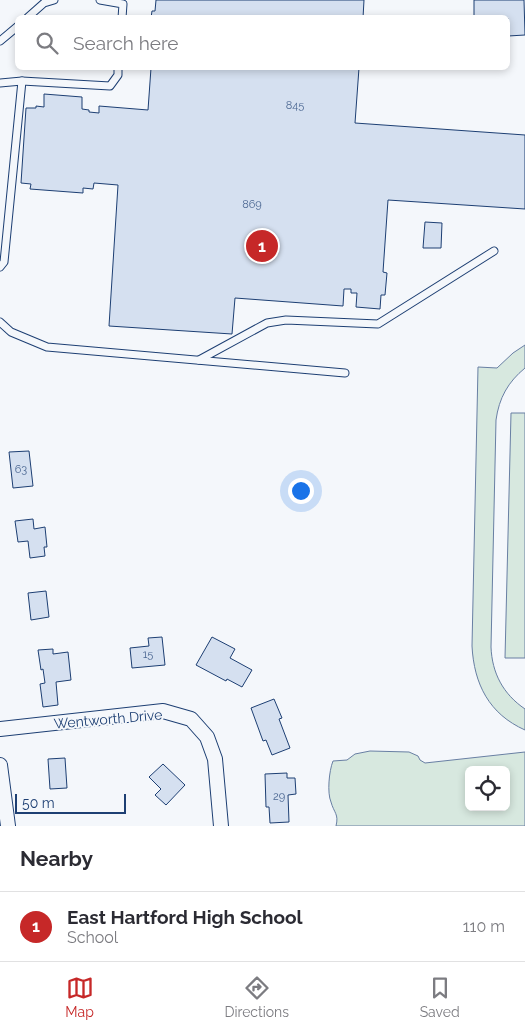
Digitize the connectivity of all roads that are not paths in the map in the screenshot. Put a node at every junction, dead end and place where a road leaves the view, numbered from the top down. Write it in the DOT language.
graph roads {
  1 [pos="54,0"];
  2 [pos="100,0"];
  3 [pos="123,2"];
  4 [pos="30,15"];
  5 [pos="122,15"];
  6 [pos="15,28"];
  7 [pos="0,41"];
  8 [pos="118,70"];
  9 [pos="22,82"];
  10 [pos="0,83"];
  11 [pos="494,251"];
  12 [pos="0,267"];
  13 [pos="0,322"];
  14 [pos="199,360"];
  15 [pos="345,373"];
  16 [pos="0,729"];
  17 [pos="0,765"];
  18 [pos="8,826"];
  19 [pos="221,826"];
  1 -- 4 [label="lane"];
  2 -- 3 [label="lane"];
  3 -- 5 [label="lane"];
  6 -- 7 [label="lane"];
  8 -- 9 [label="lane"];
  9 -- 10 [label="lane"];
  9 -- 12 [label="lane"];
  11 -- 14 [label="lane"];
  13 -- 14 [label="lane"];
  14 -- 15 [label="lane"];
  16 -- 19 [label="street, Wentworth Drive"];
  17 -- 18 [label="street"];
}
